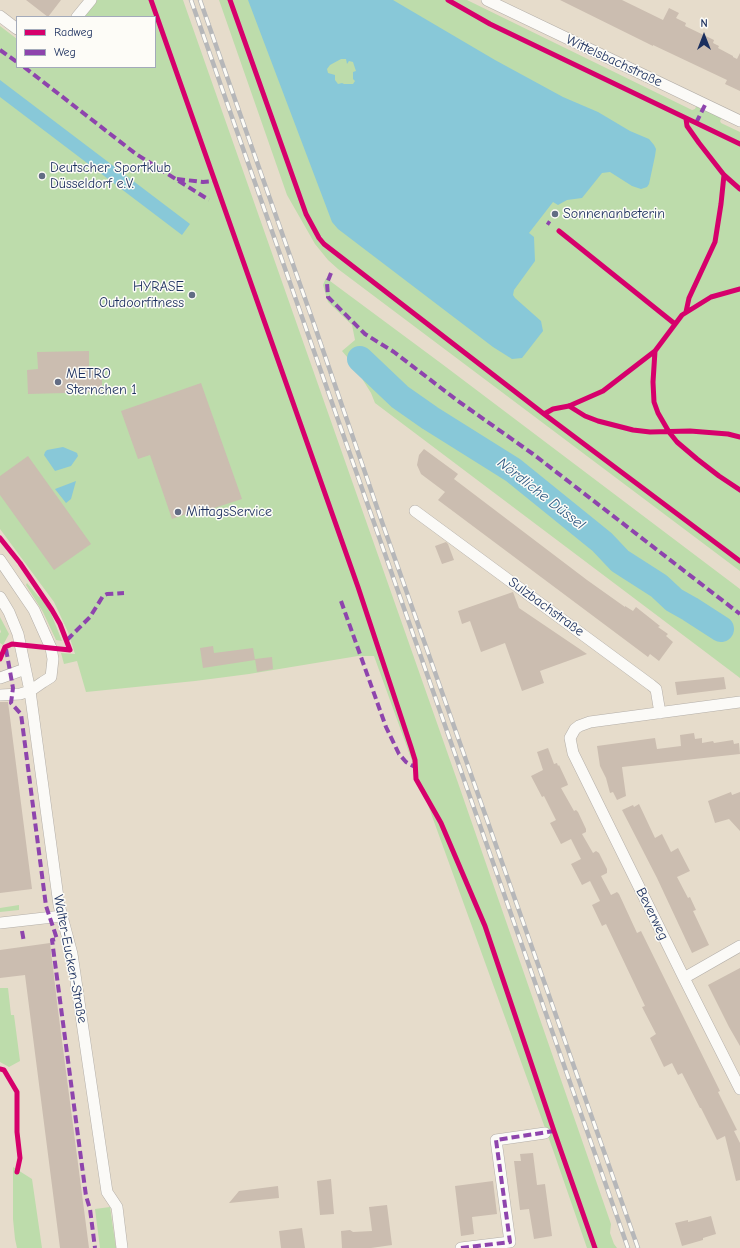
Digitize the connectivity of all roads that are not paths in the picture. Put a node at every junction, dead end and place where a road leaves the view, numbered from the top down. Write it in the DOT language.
graph roads {
  1 [pos="92,0"];
  2 [pos="487,0"];
  3 [pos="0,16"];
  4 [pos="78,16"];
  5 [pos="16,28"];
  6 [pos="740,121"];
  7 [pos="415,512"];
  8 [pos="0,560"];
  9 [pos="0,597"];
  10 [pos="26,670"];
  11 [pos="0,678"];
  12 [pos="30,691"];
  13 [pos="0,695"];
  14 [pos="740,702"];
  15 [pos="660,713"];
  16 [pos="62,916"];
  17 [pos="0,923"];
  18 [pos="740,946"];
  19 [pos="684,978"];
  20 [pos="740,1089"];
  21 [pos="545,1132"];
  22 [pos="122,1248"];
  23 [pos="461,1248"];
  1 -- 4 [label="street"];
  2 -- 6 [label="street, Wittelsbachstraße"];
  3 -- 5 [label="street"];
  7 -- 15 [label="street, Sulzbachstraße"];
  8 -- 12 [label="street"];
  9 -- 10 [label="street, Walter-Eucken-Straße"];
  10 -- 11 [label="street"];
  10 -- 12 [label="street, Walter-Eucken-Straße"];
  12 -- 13 [label="street"];
  12 -- 16 [label="street, Walter-Eucken-Straße"];
  14 -- 15 [label="street"];
  15 -- 19 [label="street, Beverweg"];
  16 -- 17 [label="street"];
  16 -- 22 [label="street, Walter-Eucken-Straße"];
  18 -- 19 [label="street"];
  19 -- 20 [label="street, Beverweg"];
  21 -- 23 [label="street"];
}
